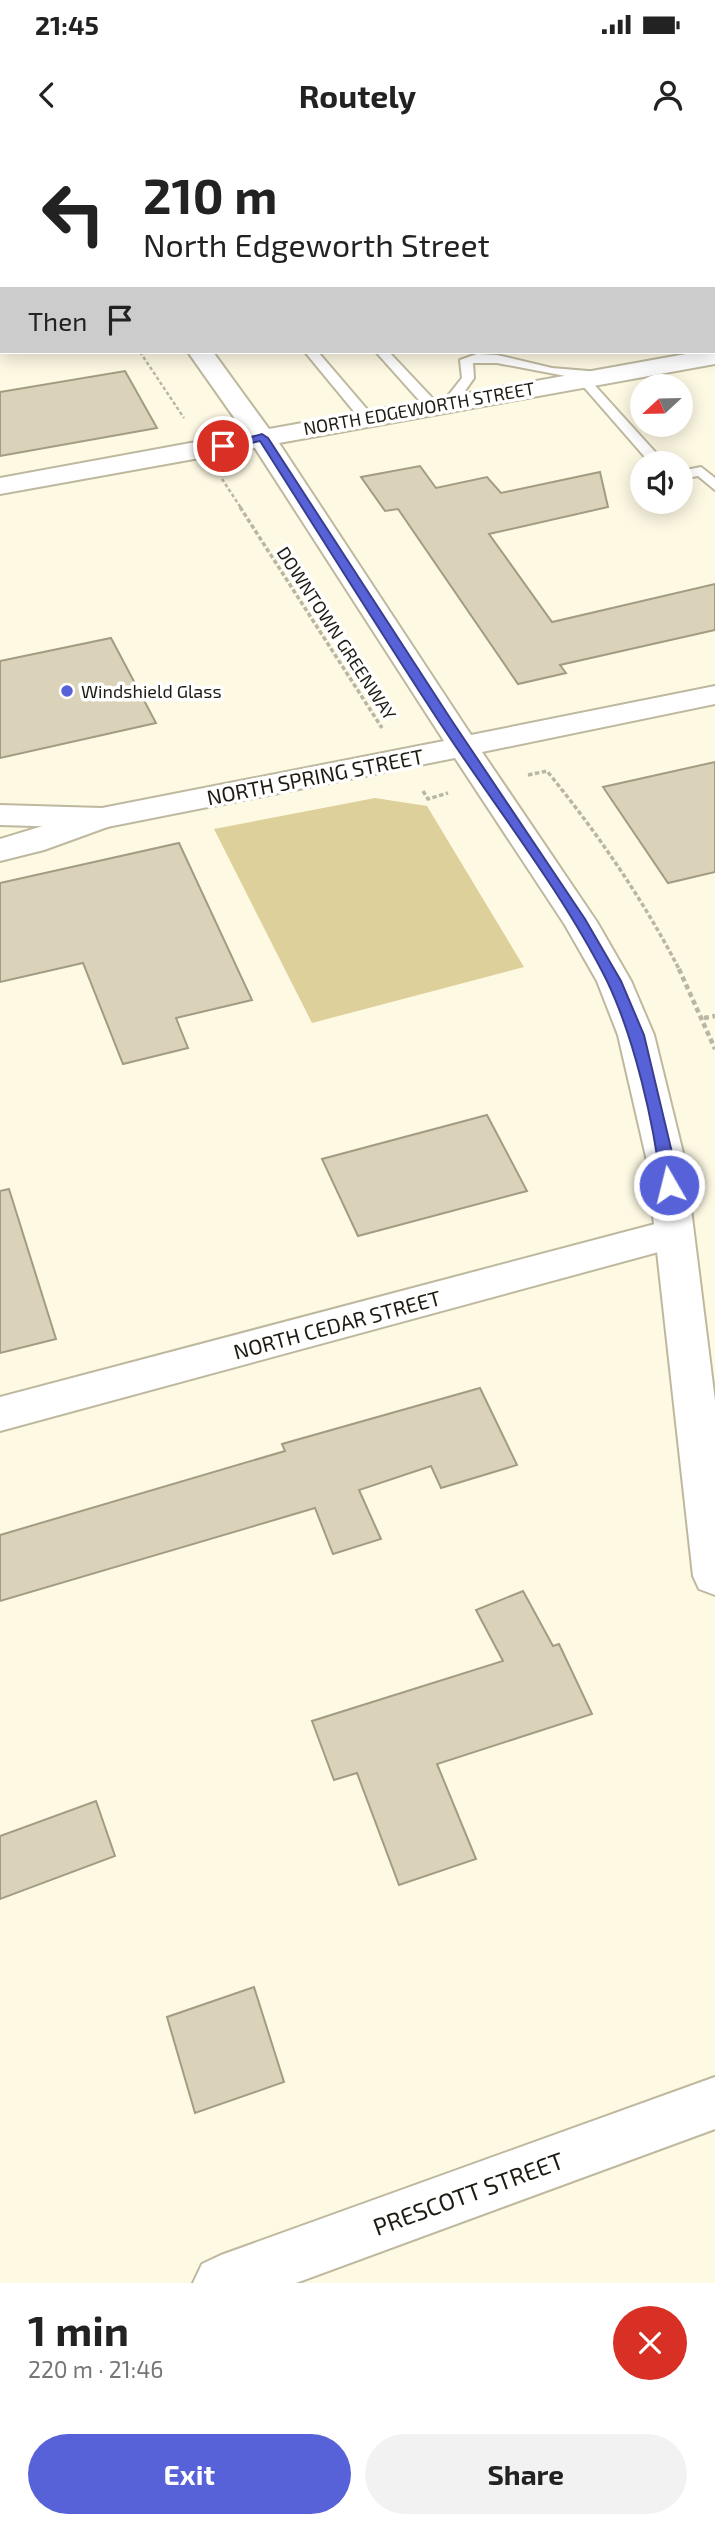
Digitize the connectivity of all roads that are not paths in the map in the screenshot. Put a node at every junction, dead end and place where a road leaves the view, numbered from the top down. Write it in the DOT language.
graph roads {
  1 [pos="201,354"];
  2 [pos="313,354"];
  3 [pos="384,354"];
  4 [pos="715,356"];
  5 [pos="593,377"];
  6 [pos="440,403"];
  7 [pos="366,417"];
  8 [pos="262,438"];
  9 [pos="649,451"];
  10 [pos="693,473"];
  11 [pos="0,486"];
  12 [pos="715,486"];
  13 [pos="715,695"];
  14 [pos="463,747"];
  15 [pos="0,815"];
  16 [pos="102,818"];
  17 [pos="0,850"];
  18 [pos="674,1234"];
  19 [pos="0,1414"];
  20 [pos="715,1576"];
  21 [pos="715,2103"];
  22 [pos="221,2283"];
  1 -- 8 [label="main road"];
  2 -- 7 [label="lane"];
  3 -- 6 [label="lane"];
  4 -- 5 [label="main road, NORTH EDGEWORTH STREET"];
  5 -- 6 [label="main road, NORTH EDGEWORTH STREET"];
  5 -- 6 [label="lane"];
  5 -- 9 [label="lane"];
  6 -- 7 [label="main road, NORTH EDGEWORTH STREET"];
  7 -- 8 [label="main road, NORTH EDGEWORTH STREET"];
  8 -- 11 [label="main road, NORTH EDGEWORTH STREET"];
  8 -- 14 [label="main road"];
  10 -- 12 [label="lane"];
  13 -- 14 [label="main road, NORTH SPRING STREET"];
  14 -- 16 [label="main road, NORTH SPRING STREET"];
  14 -- 18 [label="main road"];
  15 -- 16 [label="main road"];
  16 -- 17 [label="main road, NORTH SPRING STREET"];
  18 -- 19 [label="main road, NORTH CEDAR STREET"];
  18 -- 20 [label="main road"];
  21 -- 22 [label="main road, PRESCOTT STREET"];
}
